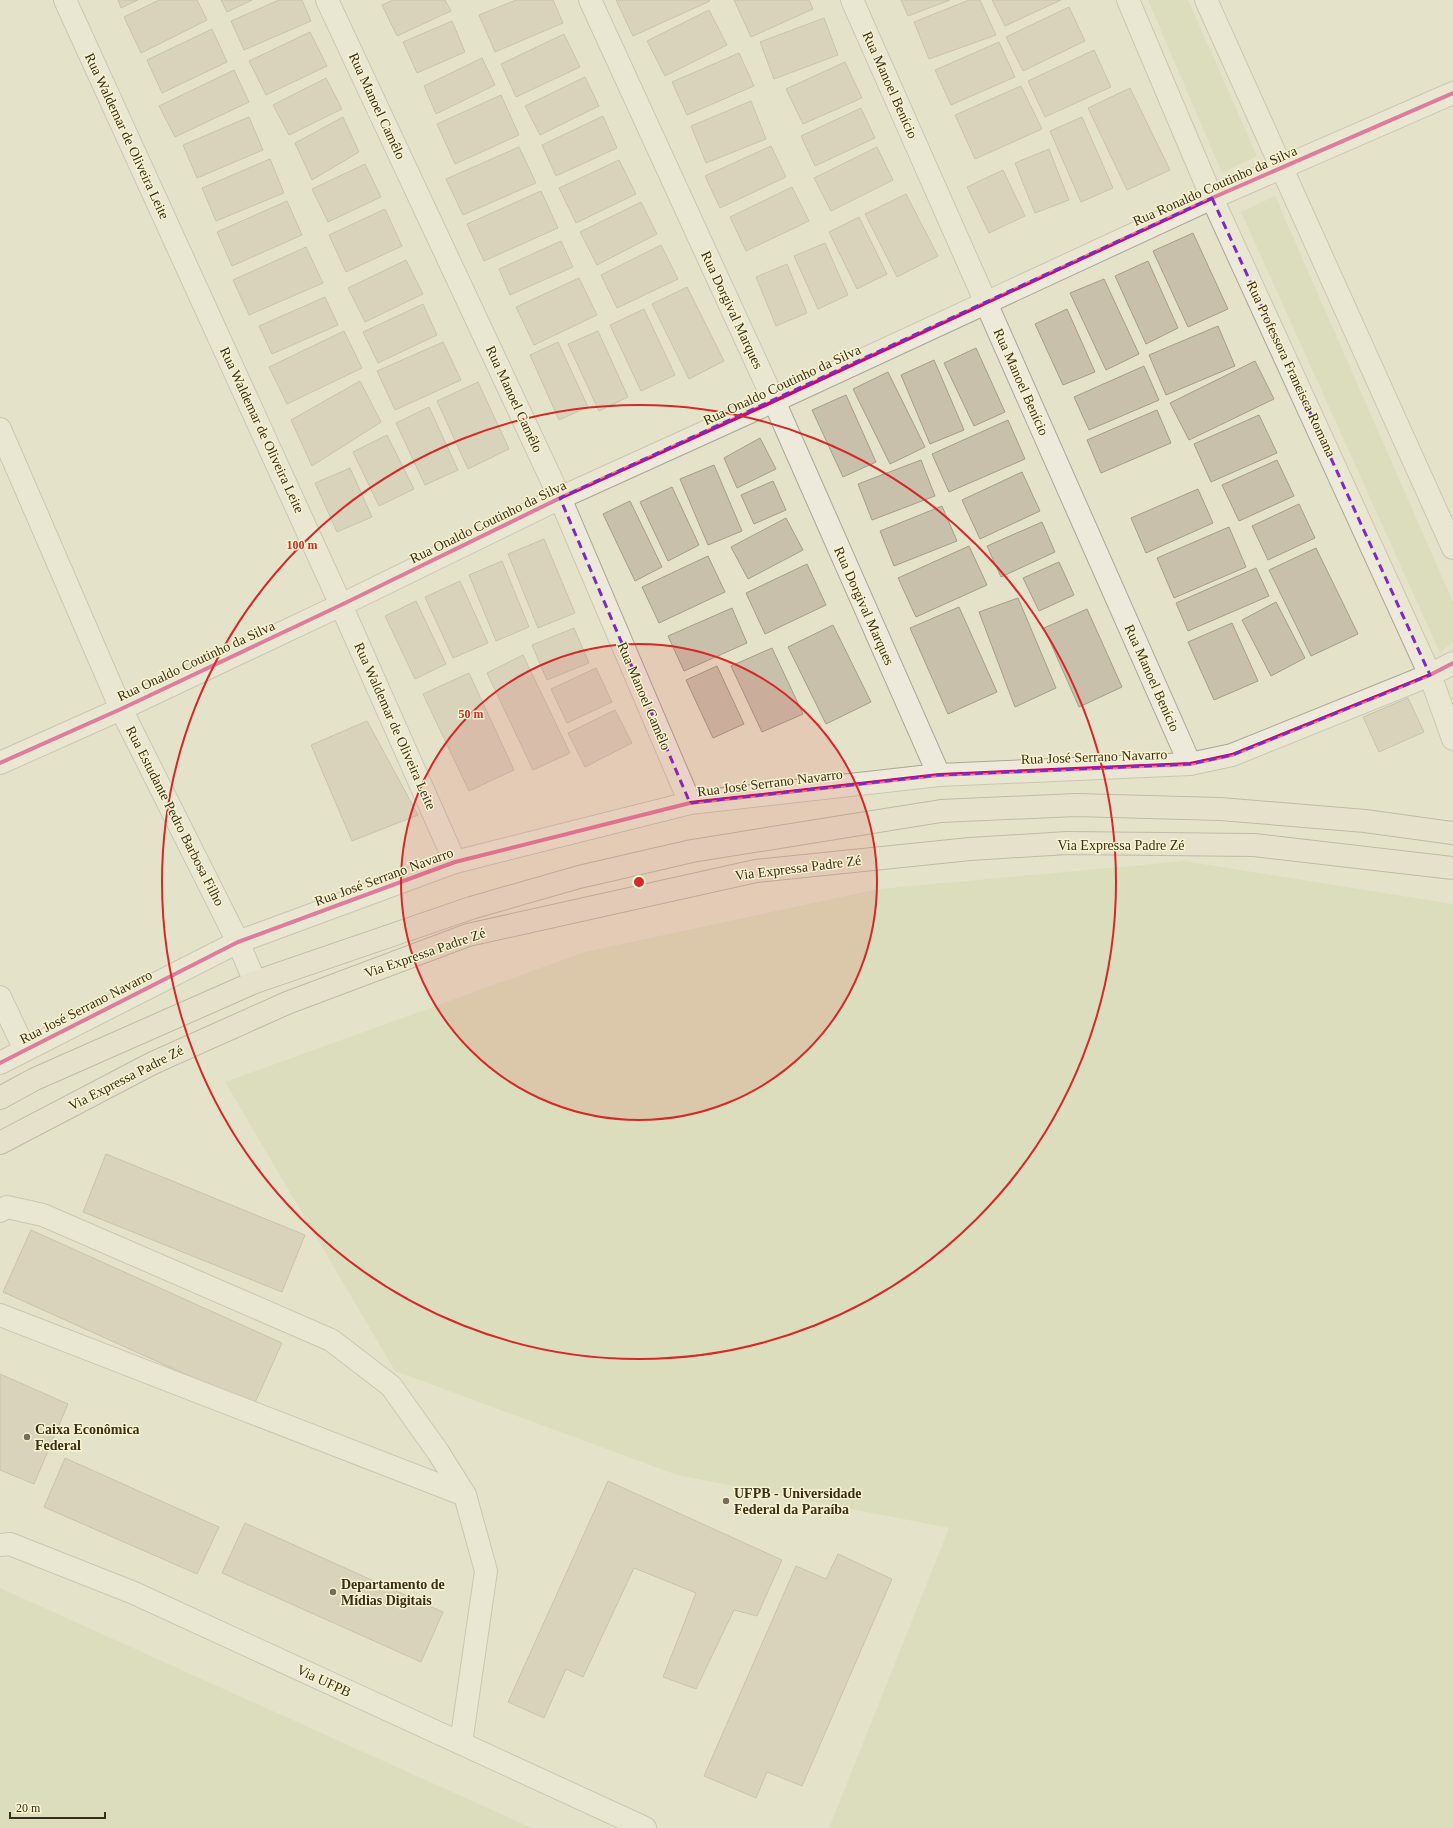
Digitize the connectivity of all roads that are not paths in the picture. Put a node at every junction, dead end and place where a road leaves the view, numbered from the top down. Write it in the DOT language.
graph roads {
  1 [pos="65,0"];
  2 [pos="327,0"];
  3 [pos="590,0"];
  4 [pos="852,0"];
  5 [pos="1128,0"];
  6 [pos="1206,0"];
  7 [pos="1453,93"];
  8 [pos="1280,168"];
  9 [pos="1212,198"];
  10 [pos="986,302"];
  11 [pos="774,401"];
  12 [pos="0,429"];
  13 [pos="560,498"];
  14 [pos="1453,548"];
  15 [pos="341,605"];
  16 [pos="1453,663"];
  17 [pos="1430,675"];
  18 [pos="121,709"];
  19 [pos="1453,739"];
  20 [pos="0,763"];
  21 [pos="1190,764"];
  22 [pos="939,775"];
  23 [pos="690,803"];
  24 [pos="1453,833"];
  25 [pos="455,862"];
  26 [pos="1453,868"];
  27 [pos="238,942"];
  28 [pos="255,982"];
  29 [pos="0,997"];
  30 [pos="25,1050"];
  31 [pos="0,1063"];
  32 [pos="0,1098"];
  33 [pos="0,1142"];
  34 [pos="0,1211"];
  35 [pos="0,1315"];
  36 [pos="465,1495"];
  37 [pos="3,1543"];
  38 [pos="461,1743"];
  39 [pos="635,1826"];
  1 -- 15 [label="street, Rua Waldemar de Oliveira Leite"];
  2 -- 13 [label="street, Rua Manoel Camêlo"];
  3 -- 11 [label="street, Rua Dorgival Marques"];
  4 -- 10 [label="street, Rua Manoel Benício"];
  5 -- 9 [label="street, Rua Professora Francisca Romana"];
  6 -- 8 [label="street"];
  7 -- 8 [label="street, Rua Ronaldo Coutinho da Silva"];
  8 -- 9 [label="street, Rua Ronaldo Coutinho da Silva"];
  8 -- 14 [label="street"];
  9 -- 10 [label="street, Rua Ronaldo Coutinho da Silva"];
  9 -- 17 [label="street, Rua Professora Francisca Romana"];
  10 -- 11 [label="street, Rua Onaldo Coutinho da Silva"];
  10 -- 21 [label="street, Rua Manoel Benício"];
  11 -- 13 [label="street, Rua Onaldo Coutinho da Silva"];
  11 -- 22 [label="street, Rua Dorgival Marques"];
  12 -- 18 [label="street, Rua Estudante Pedro Barbosa Filho"];
  13 -- 15 [label="street, Rua Onaldo Coutinho da Silva"];
  13 -- 23 [label="street, Rua Manoel Camêlo"];
  15 -- 18 [label="street, Rua Onaldo Coutinho da Silva"];
  15 -- 25 [label="street, Rua Waldemar de Oliveira Leite"];
  16 -- 17 [label="street, Rua José Serrano Navarro"];
  17 -- 19 [label="street, Rua Professora Francisca Romana"];
  17 -- 21 [label="street, Rua José Serrano Navarro"];
  18 -- 20 [label="street, Rua Onaldo Coutinho da Silva"];
  18 -- 27 [label="street, Rua Estudante Pedro Barbosa Filho"];
  21 -- 22 [label="street, Rua José Serrano Navarro"];
  22 -- 23 [label="street, Rua José Serrano Navarro"];
  23 -- 25 [label="street, Rua José Serrano Navarro"];
  24 -- 28 [label="main road, Via Expressa Padre Zé"];
  25 -- 27 [label="street, Rua José Serrano Navarro"];
  26 -- 33 [label="main road, Via Expressa Padre Zé"];
  27 -- 28 [label="street, Rua Estudante Pedro Barbosa Filho"];
  27 -- 30 [label="street, Rua José Serrano Navarro"];
  28 -- 32 [label="main road, Via Expressa Padre Zé"];
  29 -- 30 [label="street"];
  30 -- 31 [label="street, Rua José Serrano Navarro"];
  34 -- 36 [label="street"];
  35 -- 36 [label="street"];
  36 -- 38 [label="street"];
  37 -- 38 [label="street, Via UFPB"];
  38 -- 39 [label="street, Via UFPB"];
}
